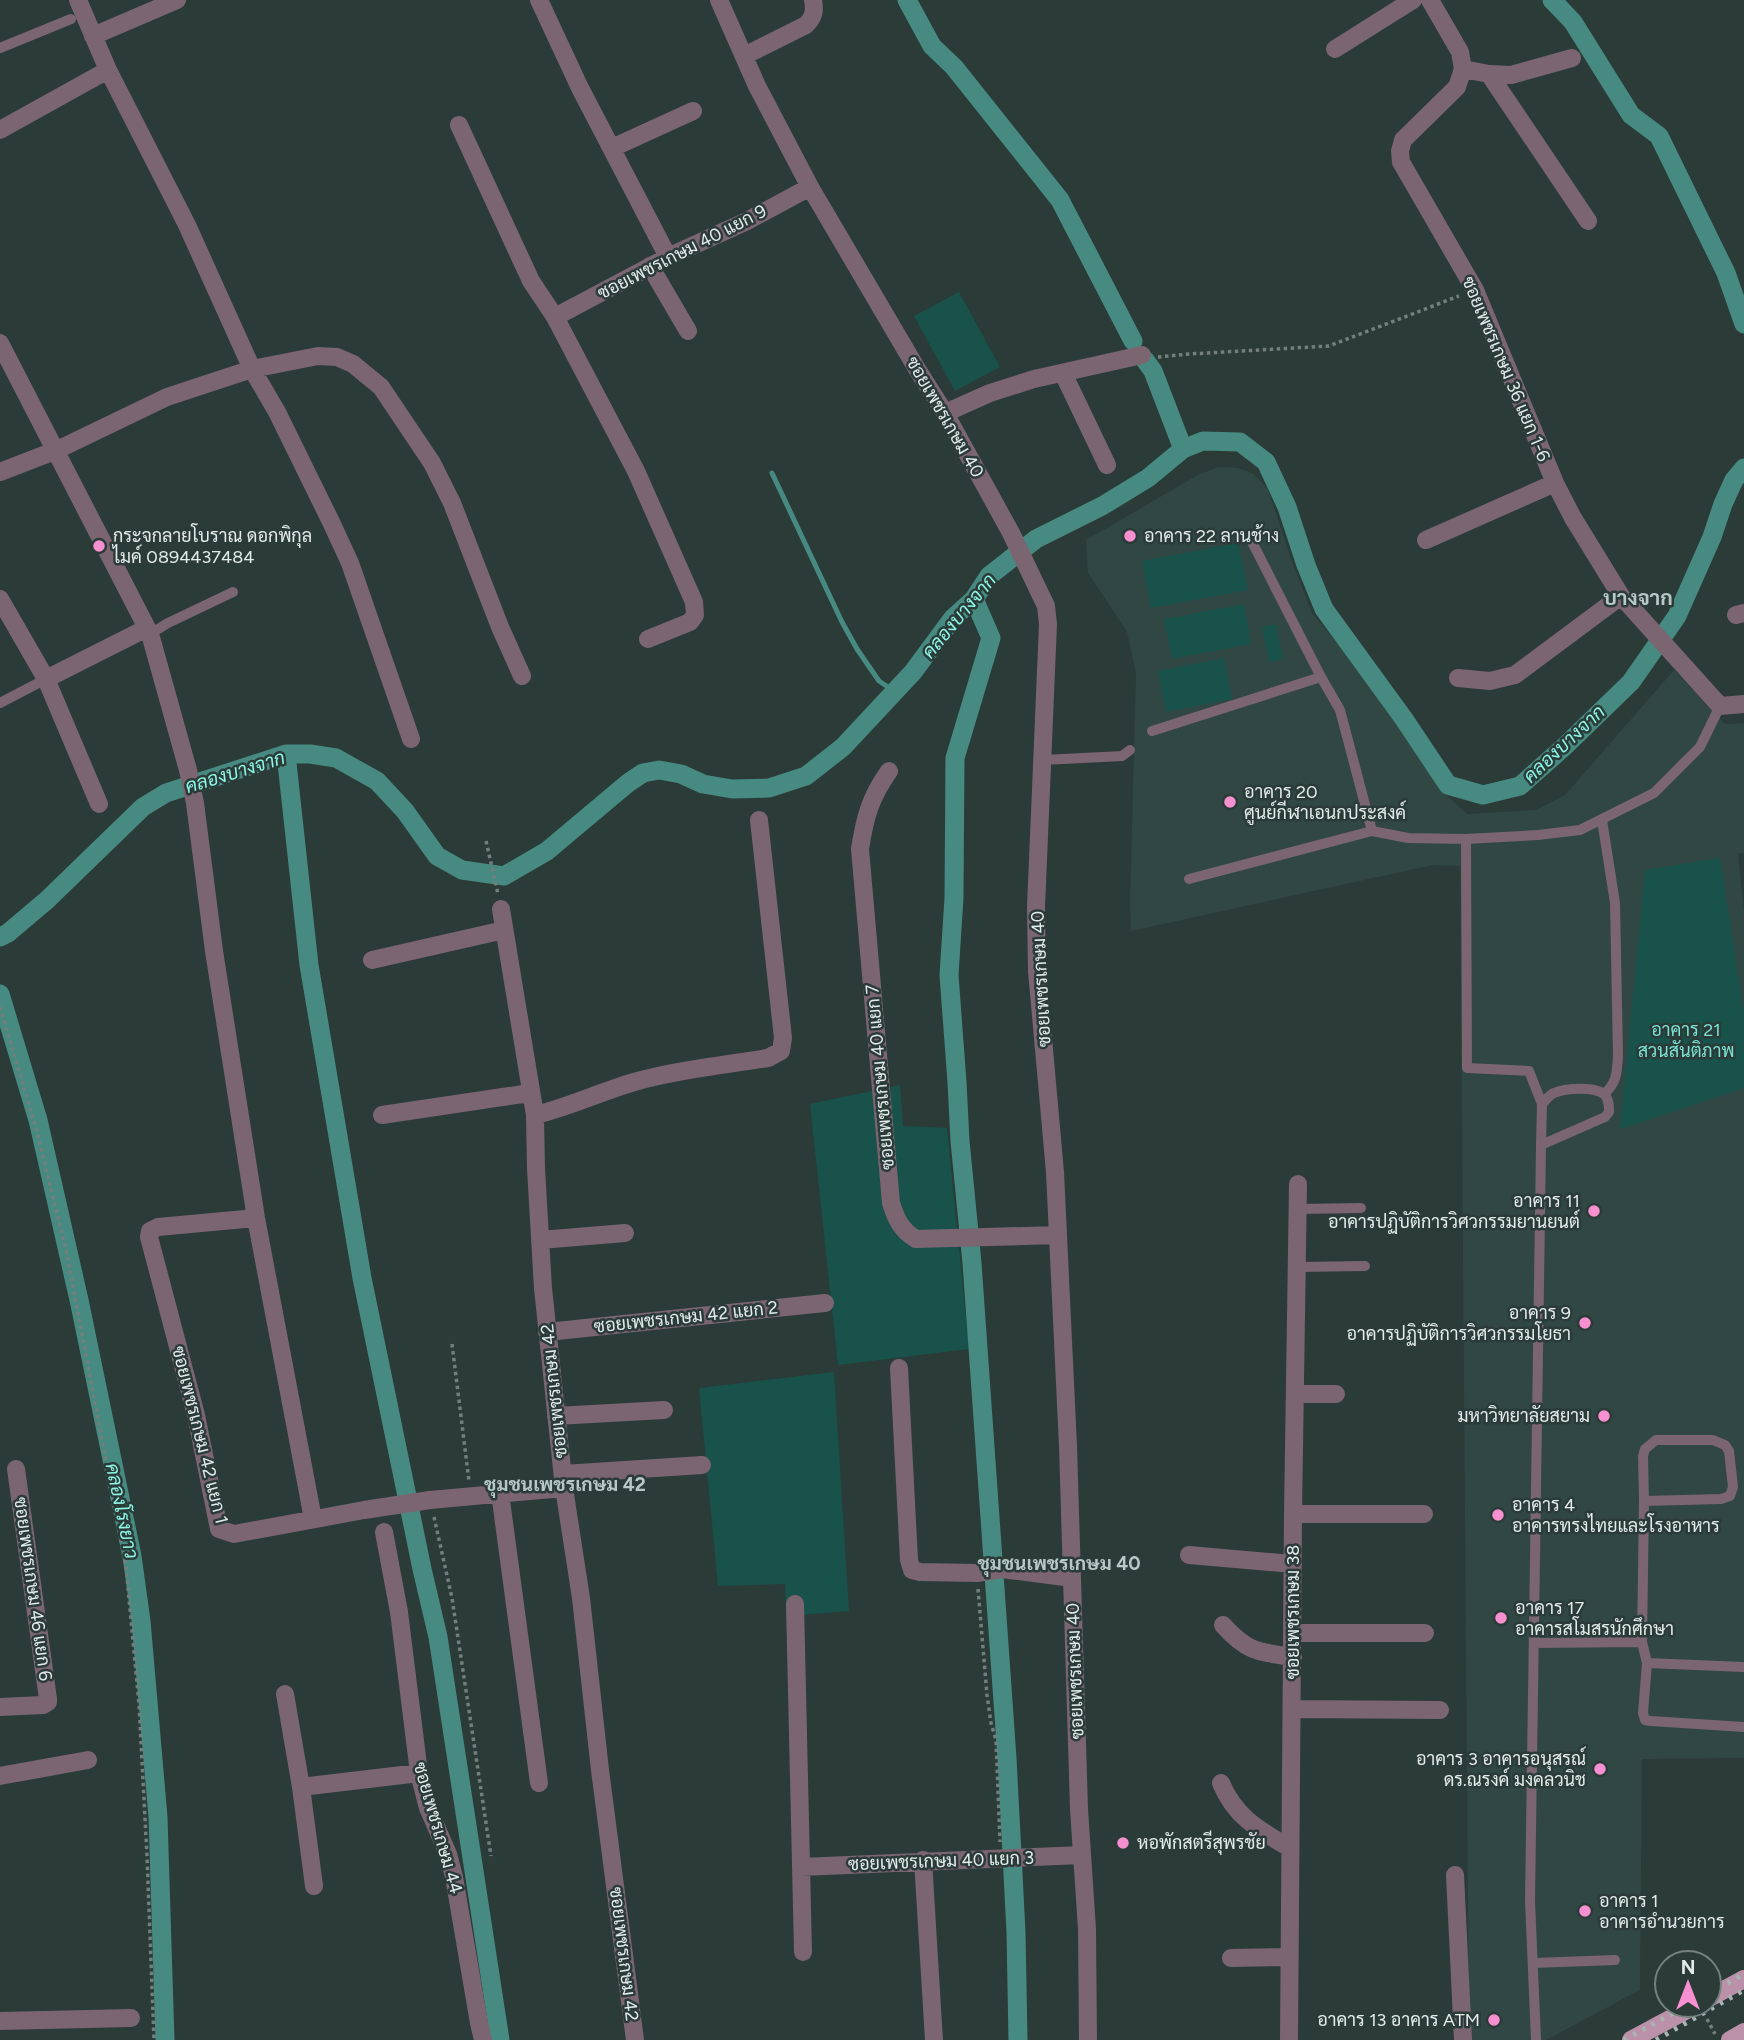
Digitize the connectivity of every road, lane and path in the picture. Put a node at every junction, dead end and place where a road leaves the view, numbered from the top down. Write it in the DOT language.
graph roads {
  1 [pos="78,0"];
  2 [pos="177,0"];
  3 [pos="539,0"];
  4 [pos="719,0"];
  5 [pos="813,0"];
  6 [pos="1413,0"];
  7 [pos="1430,0"];
  8 [pos="71,19"];
  9 [pos="93,36"];
  10 [pos="0,48"];
  11 [pos="1335,49"];
  12 [pos="744,56"];
  13 [pos="1572,58"];
  14 [pos="108,69"];
  15 [pos="1462,69"];
  16 [pos="1489,74"];
  17 [pos="692,111"];
  18 [pos="459,125"];
  19 [pos="0,130"];
  20 [pos="612,148"];
  21 [pos="810,187"];
  22 [pos="1588,221"];
  23 [pos="668,257"];
  24 [pos="650,266"];
  25 [pos="1475,290"];
  26 [pos="555,317"];
  27 [pos="688,331"];
  28 [pos="0,343"];
  29 [pos="1142,355"];
  30 [pos="252,369"];
  31 [pos="1063,373"];
  32 [pos="946,412"];
  33 [pos="57,450"];
  34 [pos="1107,465"];
  35 [pos="0,472"];
  36 [pos="1555,482"];
  37 [pos="1250,538"];
  38 [pos="1426,540"];
  39 [pos="233,593"];
  40 [pos="1621,596"];
  41 [pos="0,599"];
  42 [pos="148,631"];
  43 [pos="648,639"];
  44 [pos="522,676"];
  45 [pos="1321,677"];
  46 [pos="1458,678"];
  47 [pos="46,679"];
  48 [pos="0,703"];
  49 [pos="1744,704"];
  50 [pos="1720,706"];
  51 [pos="1152,731"];
  52 [pos="411,739"];
  53 [pos="1130,750"];
  54 [pos="1043,760"];
  55 [pos="889,771"];
  56 [pos="99,804"];
  57 [pos="758,820"];
  58 [pos="1602,820"];
  59 [pos="1372,831"];
  60 [pos="1466,839"];
  61 [pos="486,841"];
  62 [pos="1189,879"];
  63 [pos="501,909"];
  64 [pos="504,930"];
  65 [pos="372,960"];
  66 [pos="0,1007"];
  67 [pos="530,1093"];
  68 [pos="1604,1094"];
  69 [pos="1542,1104"];
  70 [pos="382,1115"];
  71 [pos="535,1115"];
  72 [pos="1541,1145"];
  73 [pos="1298,1184"];
  74 [pos="1361,1208"];
  75 [pos="1298,1209"];
  76 [pos="256,1218"];
  77 [pos="625,1233"];
  78 [pos="1058,1235"];
  79 [pos="540,1240"];
  80 [pos="1365,1266"];
  81 [pos="1297,1267"];
  82 [pos="825,1303"];
  83 [pos="547,1332"];
  84 [pos="452,1344"];
  85 [pos="899,1368"];
  86 [pos="1295,1394"];
  87 [pos="1336,1394"];
  88 [pos="664,1410"];
  89 [pos="556,1416"];
  90 [pos="702,1465"];
  91 [pos="16,1469"];
  92 [pos="563,1481"];
  93 [pos="499,1493"];
  94 [pos="471,1495"];
  95 [pos="424,1501"];
  96 [pos="1644,1501"];
  97 [pos="1293,1514"];
  98 [pos="1424,1514"];
  99 [pos="313,1519"];
  100 [pos="384,1532"];
  101 [pos="1189,1555"];
  102 [pos="1293,1564"];
  103 [pos="989,1571"];
  104 [pos="1072,1578"];
  105 [pos="795,1604"];
  106 [pos="1223,1625"];
  107 [pos="1293,1633"];
  108 [pos="1425,1633"];
  109 [pos="1642,1642"];
  110 [pos="1534,1643"];
  111 [pos="1293,1657"];
  112 [pos="1647,1663"];
  113 [pos="1744,1667"];
  114 [pos="285,1694"];
  115 [pos="0,1707"];
  116 [pos="1292,1709"];
  117 [pos="1440,1710"];
  118 [pos="1744,1727"];
  119 [pos="88,1760"];
  120 [pos="419,1773"];
  121 [pos="0,1776"];
  122 [pos="539,1783"];
  123 [pos="1221,1783"];
  124 [pos="301,1787"];
  125 [pos="1290,1848"];
  126 [pos="1082,1855"];
  127 [pos="491,1856"];
  128 [pos="1008,1859"];
  129 [pos="923,1860"];
  130 [pos="801,1867"];
  131 [pos="1455,1875"];
  132 [pos="314,1886"];
  133 [pos="803,1952"];
  134 [pos="1289,1957"];
  135 [pos="1231,1958"];
  136 [pos="1615,1960"];
  137 [pos="1533,1963"];
  138 [pos="1744,1979"];
  139 [pos="1723,1990"];
  140 [pos="131,2018"];
  141 [pos="1682,2019"];
  142 [pos="1706,2019"];
  143 [pos="0,2021"];
  144 [pos="1744,2032"];
  145 [pos="154,2040"];
  146 [pos="483,2040"];
  147 [pos="635,2040"];
  148 [pos="934,2040"];
  149 [pos="1088,2040"];
  150 [pos="1289,2040"];
  151 [pos="1463,2040"];
  152 [pos="1536,2040"];
  153 [pos="1631,2040"];
  154 [pos="1718,2040"];
  155 [pos="1730,2040"];
  1 -- 9 [label="street"];
  2 -- 9 [label="street"];
  3 -- 20 [label="street"];
  4 -- 12 [label="street, ซอยเพชรเกษม 40"];
  5 -- 12 [label="street"];
  6 -- 11 [label="street"];
  7 -- 15 [label="street"];
  8 -- 10 [label="lane"];
  9 -- 14 [label="street"];
  12 -- 21 [label="street, ซอยเพชรเกษม 40"];
  13 -- 16 [label="street"];
  14 -- 19 [label="street"];
  14 -- 30 [label="street"];
  15 -- 16 [label="street"];
  15 -- 25 [label="street, ซอยเพชรเกษม 36 แยก 1-6"];
  16 -- 22 [label="street"];
  17 -- 20 [label="street"];
  18 -- 26 [label="street"];
  20 -- 23 [label="street"];
  21 -- 23 [label="street, ซอยเพชรเกษม 40 แยก 9"];
  21 -- 32 [label="street, ซอยเพชรเกษม 40"];
  23 -- 24 [label="street, ซอยเพชรเกษม 40 แยก 9"];
  24 -- 26 [label="street, ซอยเพชรเกษม 40 แยก 9"];
  24 -- 27 [label="street"];
  25 -- 29 [label="path"];
  25 -- 36 [label="street, ซอยเพชรเกษม 36 แยก 1-6"];
  26 -- 43 [label="street"];
  28 -- 33 [label="street"];
  29 -- 31 [label="street"];
  30 -- 33 [label="street"];
  30 -- 44 [label="street"];
  30 -- 52 [label="street"];
  31 -- 32 [label="street"];
  31 -- 34 [label="street"];
  32 -- 54 [label="street, ซอยเพชรเกษม 40"];
  33 -- 35 [label="street"];
  33 -- 42 [label="street"];
  36 -- 38 [label="street"];
  36 -- 40 [label="street, ซอยเพชรเกษม 36 แยก 1-6"];
  37 -- 45 [label="lane"];
  39 -- 42 [label="lane"];
  40 -- 46 [label="street"];
  40 -- 50 [label="street, ซอยเพชรเกษม 36 แยก 1-6"];
  41 -- 47 [label="street"];
  42 -- 47 [label="street"];
  42 -- 76 [label="street"];
  45 -- 51 [label="lane"];
  45 -- 59 [label="lane"];
  47 -- 48 [label="lane"];
  47 -- 56 [label="street"];
  49 -- 50 [label="street"];
  50 -- 58 [label="lane"];
  53 -- 54 [label="lane"];
  54 -- 78 [label="street, ซอยเพชรเกษม 40"];
  55 -- 78 [label="street, ซอยเพชรเกษม 40 แยก 7"];
  57 -- 71 [label="street"];
  58 -- 60 [label="lane"];
  58 -- 68 [label="lane"];
  59 -- 60 [label="lane"];
  59 -- 62 [label="lane"];
  60 -- 69 [label="lane"];
  61 -- 63 [label="path"];
  63 -- 64 [label="street, ซอยเพชรเกษม 42"];
  64 -- 65 [label="street"];
  64 -- 67 [label="street, ซอยเพชรเกษม 42"];
  66 -- 145 [label="path"];
  67 -- 70 [label="street"];
  67 -- 71 [label="street, ซอยเพชรเกษม 42"];
  68 -- 69 [label="lane"];
  68 -- 72 [label="lane"];
  69 -- 72 [label="lane"];
  71 -- 79 [label="street, ซอยเพชรเกษม 42"];
  72 -- 110 [label="lane"];
  73 -- 75 [label="street, ซอยเพชรเกษม 38"];
  74 -- 75 [label="lane"];
  75 -- 81 [label="street, ซอยเพชรเกษม 38"];
  76 -- 99 [label="street"];
  76 -- 99 [label="street, ซอยเพชรเกษม 42 แยก 1"];
  77 -- 79 [label="street"];
  78 -- 104 [label="street, ซอยเพชรเกษม 40"];
  79 -- 83 [label="street, ซอยเพชรเกษม 42"];
  80 -- 81 [label="lane"];
  81 -- 86 [label="street, ซอยเพชรเกษม 38"];
  82 -- 83 [label="street, ซอยเพชรเกษม 42 แยก 2"];
  83 -- 89 [label="street, ซอยเพชรเกษม 42"];
  84 -- 94 [label="path"];
  85 -- 103 [label="street"];
  86 -- 87 [label="street"];
  86 -- 97 [label="street, ซอยเพชรเกษม 38"];
  88 -- 89 [label="street"];
  89 -- 92 [label="street, ซอยเพชรเกษม 42"];
  90 -- 92 [label="street, ซอยเพชรเกษม 42 แยก 1"];
  91 -- 115 [label="street, ซอยเพชรเกษม 46 แยก 6"];
  92 -- 93 [label="street, ซอยเพชรเกษม 42 แยก 1"];
  92 -- 147 [label="street, ซอยเพชรเกษม 42"];
  93 -- 94 [label="street, ซอยเพชรเกษม 42 แยก 1"];
  93 -- 122 [label="street"];
  94 -- 95 [label="street, ซอยเพชรเกษม 42 แยก 1"];
  95 -- 99 [label="street, ซอยเพชรเกษม 42 แยก 1"];
  95 -- 127 [label="path"];
  96 -- 96 [label="lane"];
  96 -- 109 [label="lane"];
  97 -- 98 [label="street"];
  97 -- 102 [label="street, ซอยเพชรเกษม 38"];
  100 -- 120 [label="street, ซอยเพชรเกษม 44"];
  101 -- 102 [label="street"];
  102 -- 107 [label="street, ซอยเพชรเกษม 38"];
  103 -- 104 [label="street"];
  103 -- 128 [label="path"];
  104 -- 126 [label="street, ซอยเพชรเกษม 40"];
  105 -- 130 [label="street"];
  106 -- 111 [label="street"];
  107 -- 108 [label="street"];
  107 -- 111 [label="street, ซอยเพชรเกษม 38"];
  109 -- 110 [label="lane"];
  109 -- 112 [label="lane"];
  110 -- 137 [label="lane"];
  111 -- 116 [label="street, ซอยเพชรเกษม 38"];
  112 -- 113 [label="lane"];
  112 -- 118 [label="lane"];
  114 -- 124 [label="street"];
  116 -- 117 [label="street"];
  116 -- 125 [label="street, ซอยเพชรเกษม 38"];
  119 -- 121 [label="street"];
  120 -- 124 [label="street"];
  120 -- 146 [label="street, ซอยเพชรเกษม 44"];
  123 -- 125 [label="street"];
  124 -- 132 [label="street"];
  125 -- 134 [label="street, ซอยเพชรเกษม 38"];
  126 -- 128 [label="street, ซอยเพชรเกษม 40 แยก 3"];
  126 -- 149 [label="street, ซอยเพชรเกษม 40"];
  128 -- 129 [label="street, ซอยเพชรเกษม 40 แยก 3"];
  129 -- 130 [label="street, ซอยเพชรเกษม 40 แยก 3"];
  129 -- 148 [label="street"];
  130 -- 133 [label="street"];
  131 -- 151 [label="street"];
  134 -- 135 [label="street"];
  134 -- 150 [label="street, ซอยเพชรเกษม 38"];
  136 -- 137 [label="lane"];
  137 -- 152 [label="lane"];
  138 -- 139 [label="main road"];
  140 -- 143 [label="street"];
  141 -- 153 [label="main road"];
  142 -- 154 [label="path"];
  144 -- 155 [label="main road"];
}
